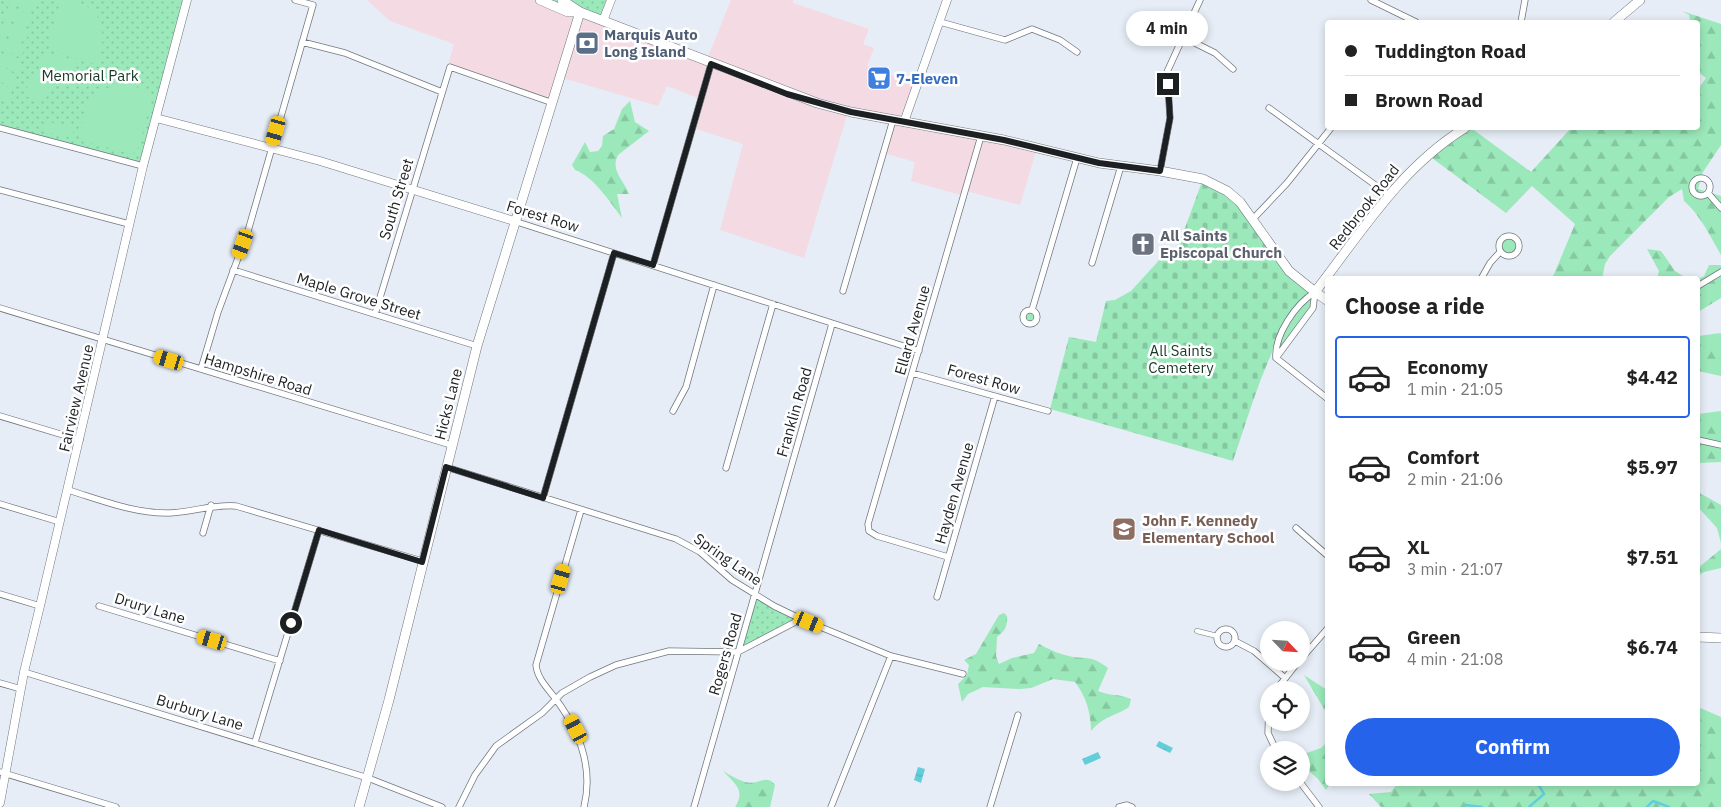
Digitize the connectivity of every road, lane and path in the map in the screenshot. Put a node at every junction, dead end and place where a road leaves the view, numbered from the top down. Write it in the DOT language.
graph roads {
  1 [pos="187,0"];
  2 [pos="295,0"];
  3 [pos="540,0"];
  4 [pos="562,0"];
  5 [pos="611,0"];
  6 [pos="948,0"];
  7 [pos="1200,0"];
  8 [pos="1371,0"];
  9 [pos="1525,0"];
  10 [pos="1640,0"];
  11 [pos="580,12"];
  12 [pos="1412,20"];
  13 [pos="1522,20"];
  14 [pos="1616,20"];
  15 [pos="603,21"];
  16 [pos="940,22"];
  17 [pos="1183,37"];
  18 [pos="302,42"];
  19 [pos="1077,52"];
  20 [pos="711,64"];
  21 [pos="1233,69"];
  22 [pos="442,92"];
  23 [pos="550,102"];
  24 [pos="1269,108"];
  25 [pos="156,118"];
  26 [pos="893,120"];
  27 [pos="904,122"];
  28 [pos="0,128"];
  29 [pos="1328,130"];
  30 [pos="1462,130"];
  31 [pos="981,136"];
  32 [pos="1317,143"];
  33 [pos="271,148"];
  34 [pos="1077,158"];
  35 [pos="143,166"];
  36 [pos="1121,166"];
  37 [pos="1160,171"];
  38 [pos="0,190"];
  39 [pos="412,190"];
  40 [pos="1708,193"];
  41 [pos="1389,195"];
  42 [pos="1721,208"];
  43 [pos="1253,219"];
  44 [pos="514,221"];
  45 [pos="129,224"];
  46 [pos="1500,252"];
  47 [pos="614,253"];
  48 [pos="1092,263"];
  49 [pos="653,265"];
  50 [pos="233,270"];
  51 [pos="1721,272"];
  52 [pos="1327,276"];
  53 [pos="1483,276"];
  54 [pos="1325,279"];
  55 [pos="714,285"];
  56 [pos="1700,285"];
  57 [pos="843,291"];
  58 [pos="1315,292"];
  59 [pos="1325,299"];
  60 [pos="773,304"];
  61 [pos="0,308"];
  62 [pos="1032,310"];
  63 [pos="375,314"];
  64 [pos="832,324"];
  65 [pos="104,340"];
  66 [pos="477,346"];
  67 [pos="919,351"];
  68 [pos="1276,358"];
  69 [pos="201,369"];
  70 [pos="912,372"];
  71 [pos="995,396"];
  72 [pos="1325,398"];
  73 [pos="673,411"];
  74 [pos="1048,411"];
  75 [pos="0,416"];
  76 [pos="80,440"];
  77 [pos="1700,440"];
  78 [pos="451,445"];
  79 [pos="1721,445"];
  80 [pos="446,467"];
  81 [pos="726,468"];
  82 [pos="68,490"];
  83 [pos="543,498"];
  84 [pos="0,504"];
  85 [pos="211,505"];
  86 [pos="780,507"];
  87 [pos="581,510"];
  88 [pos="60,522"];
  89 [pos="1296,528"];
  90 [pos="319,530"];
  91 [pos="203,533"];
  92 [pos="1325,553"];
  93 [pos="948,557"];
  94 [pos="422,562"];
  95 [pos="0,594"];
  96 [pos="755,594"];
  97 [pos="937,596"];
  98 [pos="40,606"];
  99 [pos="99,606"];
  100 [pos="801,619"];
  101 [pos="1197,631"];
  102 [pos="1325,631"];
  103 [pos="1217,636"];
  104 [pos="1700,637"];
  105 [pos="1721,638"];
  106 [pos="1235,641"];
  107 [pos="1310,648"];
  108 [pos="738,652"];
  109 [pos="891,656"];
  110 [pos="280,661"];
  111 [pos="1291,671"];
  112 [pos="24,672"];
  113 [pos="963,674"];
  114 [pos="1285,678"];
  115 [pos="1283,681"];
  116 [pos="0,683"];
  117 [pos="21,689"];
  118 [pos="557,700"];
  119 [pos="1018,715"];
  120 [pos="255,742"];
  121 [pos="3,773"];
  122 [pos="368,778"];
  123 [pos="1307,791"];
  124 [pos="0,804"];
  125 [pos="116,807"];
  126 [pos="359,807"];
  127 [pos="442,807"];
  128 [pos="459,807"];
  129 [pos="584,807"];
  130 [pos="694,807"];
  131 [pos="831,807"];
  132 [pos="990,807"];
  133 [pos="1119,807"];
  134 [pos="1132,807"];
  135 [pos="1319,807"];
  1 -- 25 [label="street, Fairview Avenue"];
  2 -- 18 [label="street"];
  3 -- 11 [label="main road"];
  4 -- 11 [label="main road"];
  5 -- 15 [label="street"];
  6 -- 16 [label="street"];
  7 -- 17 [label="street"];
  8 -- 12 [label="street"];
  9 -- 13 [label="street"];
  10 -- 14 [label="main road"];
  11 -- 15 [label="main road"];
  11 -- 23 [label="main road, Hicks Lane"];
  15 -- 20 [label="main road"];
  16 -- 19 [label="street"];
  16 -- 27 [label="street"];
  17 -- 21 [label="street"];
  17 -- 37 [label="street"];
  18 -- 22 [label="street"];
  18 -- 33 [label="street"];
  20 -- 26 [label="main road"];
  20 -- 49 [label="street"];
  22 -- 23 [label="street, South Street"];
  22 -- 39 [label="street, South Street"];
  23 -- 44 [label="main road, Hicks Lane"];
  24 -- 32 [label="street"];
  25 -- 33 [label="street, Forest Row"];
  25 -- 35 [label="street, Fairview Avenue"];
  26 -- 27 [label="main road"];
  26 -- 57 [label="street"];
  27 -- 31 [label="main road"];
  28 -- 35 [label="street"];
  29 -- 32 [label="street"];
  30 -- 41 [label="main road, Redbrook Road"];
  31 -- 34 [label="main road"];
  31 -- 67 [label="street, Ellard Avenue"];
  32 -- 41 [label="street"];
  32 -- 43 [label="street"];
  33 -- 39 [label="street, Forest Row"];
  33 -- 50 [label="street"];
  34 -- 36 [label="main road"];
  34 -- 62 [label="street"];
  35 -- 45 [label="street, Fairview Avenue"];
  36 -- 37 [label="main road"];
  36 -- 48 [label="street"];
  37 -- 43 [label="main road"];
  38 -- 45 [label="street"];
  39 -- 44 [label="street, Forest Row"];
  39 -- 63 [label="street, South Street"];
  40 -- 42 [label="street"];
  41 -- 52 [label="main road, Redbrook Road"];
  43 -- 58 [label="main road"];
  44 -- 47 [label="street, Forest Row"];
  44 -- 66 [label="main road, Hicks Lane"];
  45 -- 65 [label="street, Fairview Avenue"];
  46 -- 53 [label="street"];
  47 -- 49 [label="street, Forest Row"];
  47 -- 83 [label="street"];
  49 -- 55 [label="street, Forest Row"];
  50 -- 63 [label="street, Maple Grove Street"];
  50 -- 69 [label="street"];
  51 -- 56 [label="street"];
  54 -- 58 [label="main road, Redbrook Road"];
  55 -- 60 [label="street, Forest Row"];
  55 -- 73 [label="street"];
  58 -- 59 [label="main road"];
  58 -- 68 [label="street"];
  58 -- 68 [label="street"];
  60 -- 64 [label="street, Forest Row"];
  60 -- 81 [label="street"];
  61 -- 65 [label="street, Hampshire Road"];
  63 -- 66 [label="street, Maple Grove Street"];
  64 -- 67 [label="street, Forest Row"];
  64 -- 86 [label="street, Franklin Road"];
  65 -- 69 [label="street, Hampshire Road"];
  65 -- 76 [label="street, Fairview Avenue"];
  66 -- 78 [label="main road, Hicks Lane"];
  67 -- 70 [label="street, Ellard Avenue"];
  68 -- 72 [label="street"];
  69 -- 78 [label="street, Hampshire Road"];
  70 -- 71 [label="street, Forest Row"];
  70 -- 93 [label="street, Ellard Avenue"];
  71 -- 74 [label="street, Forest Row"];
  71 -- 93 [label="street, Hayden Avenue"];
  75 -- 76 [label="street"];
  76 -- 82 [label="street, Fairview Avenue"];
  77 -- 79 [label="street"];
  78 -- 80 [label="main road, Hicks Lane"];
  80 -- 83 [label="street, Spring Lane"];
  80 -- 94 [label="main road, Hicks Lane"];
  82 -- 85 [label="street"];
  82 -- 88 [label="street, Fairview Avenue"];
  83 -- 87 [label="street, Spring Lane"];
  84 -- 88 [label="street"];
  85 -- 90 [label="street"];
  85 -- 91 [label="street"];
  86 -- 96 [label="street, Rogers Road"];
  87 -- 96 [label="street, Spring Lane"];
  87 -- 118 [label="street"];
  88 -- 98 [label="street, Fairview Avenue"];
  89 -- 92 [label="street"];
  90 -- 94 [label="street"];
  90 -- 110 [label="street"];
  93 -- 97 [label="street, Hayden Avenue"];
  94 -- 122 [label="main road, Hicks Lane"];
  95 -- 98 [label="street"];
  96 -- 100 [label="street, Spring Lane"];
  96 -- 108 [label="street, Rogers Road"];
  98 -- 112 [label="street, Fairview Avenue"];
  99 -- 110 [label="street, Drury Lane"];
  100 -- 108 [label="street"];
  100 -- 109 [label="street, Spring Lane"];
  101 -- 103 [label="street"];
  102 -- 107 [label="street"];
  103 -- 106 [label="street"];
  103 -- 106 [label="street"];
  104 -- 105 [label="main road"];
  106 -- 114 [label="street"];
  108 -- 118 [label="street"];
  108 -- 130 [label="street, Rogers Road"];
  109 -- 113 [label="street, Spring Lane"];
  109 -- 131 [label="street"];
  110 -- 120 [label="street"];
  111 -- 114 [label="street"];
  112 -- 117 [label="street, Fairview Avenue"];
  112 -- 120 [label="street, Burbury Lane"];
  114 -- 115 [label="street"];
  116 -- 117 [label="street"];
  117 -- 121 [label="street, Fairview Avenue"];
  118 -- 128 [label="street"];
  118 -- 129 [label="street"];
  119 -- 132 [label="street"];
  120 -- 122 [label="street, Burbury Lane"];
  121 -- 124 [label="street, Fairview Avenue"];
  121 -- 125 [label="street"];
  122 -- 126 [label="main road, Hicks Lane"];
  122 -- 127 [label="street, Burbury Lane"];
  123 -- 135 [label="street"];
  133 -- 134 [label="street"];
}
